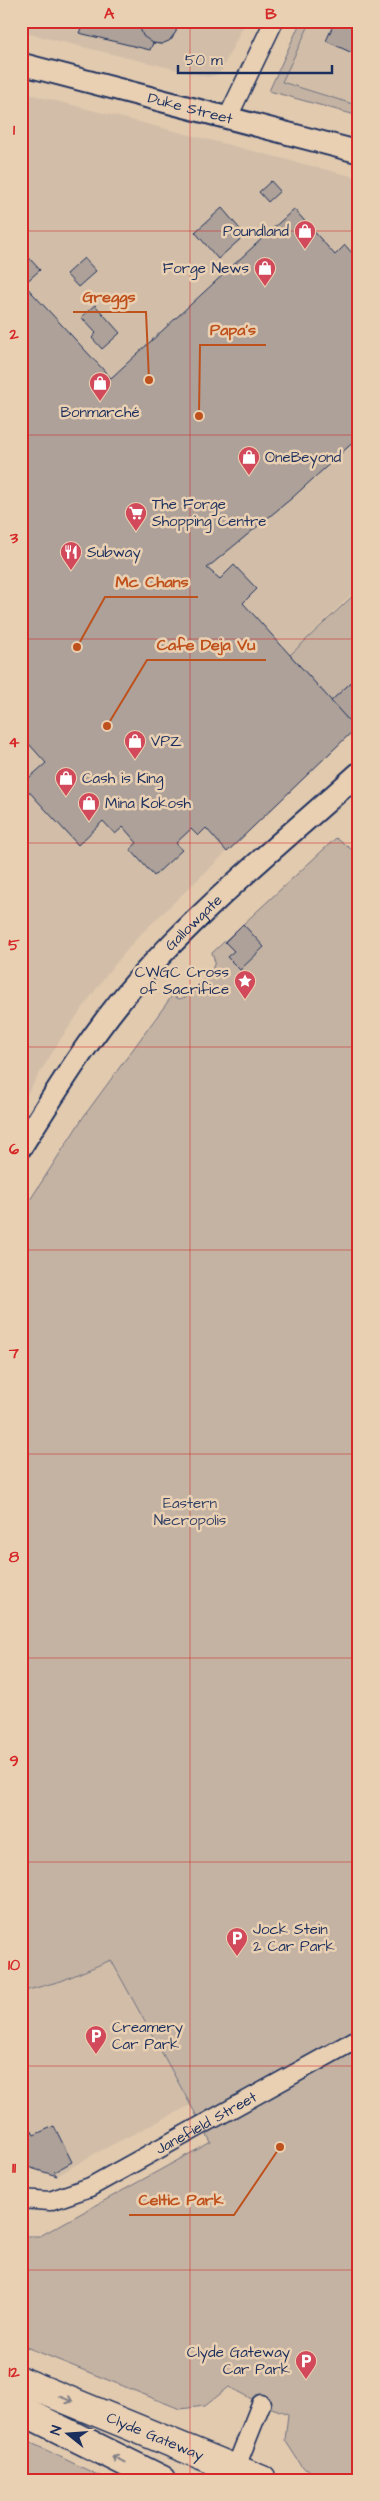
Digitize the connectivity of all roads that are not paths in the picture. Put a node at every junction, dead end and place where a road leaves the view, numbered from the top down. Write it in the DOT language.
graph roads {
  1 [pos="274,21"];
  2 [pos="21,64"];
  3 [pos="228,117"];
  4 [pos="359,152"];
  5 [pos="359,774"];
  6 [pos="21,1147"];
  7 [pos="359,2038"];
  8 [pos="21,2199"];
  9 [pos="21,2381"];
  10 [pos="261,2404"];
  11 [pos="21,2410"];
  12 [pos="233,2474"];
  13 [pos="162,2480"];
  14 [pos="262,2480"];
  1 -- 3 [label="street"];
  2 -- 3 [label="street, Duke Street"];
  3 -- 4 [label="street, Duke Street"];
  5 -- 6 [label="street, Gallowgate"];
  7 -- 8 [label="street, Janefield Street"];
  9 -- 12 [label="main road, Clyde Gateway, one-way"];
  10 -- 12 [label="street"];
  13 -- 11 [label="main road, one-way"];
  12 -- 14 [label="main road, Clyde Gateway"];
}
